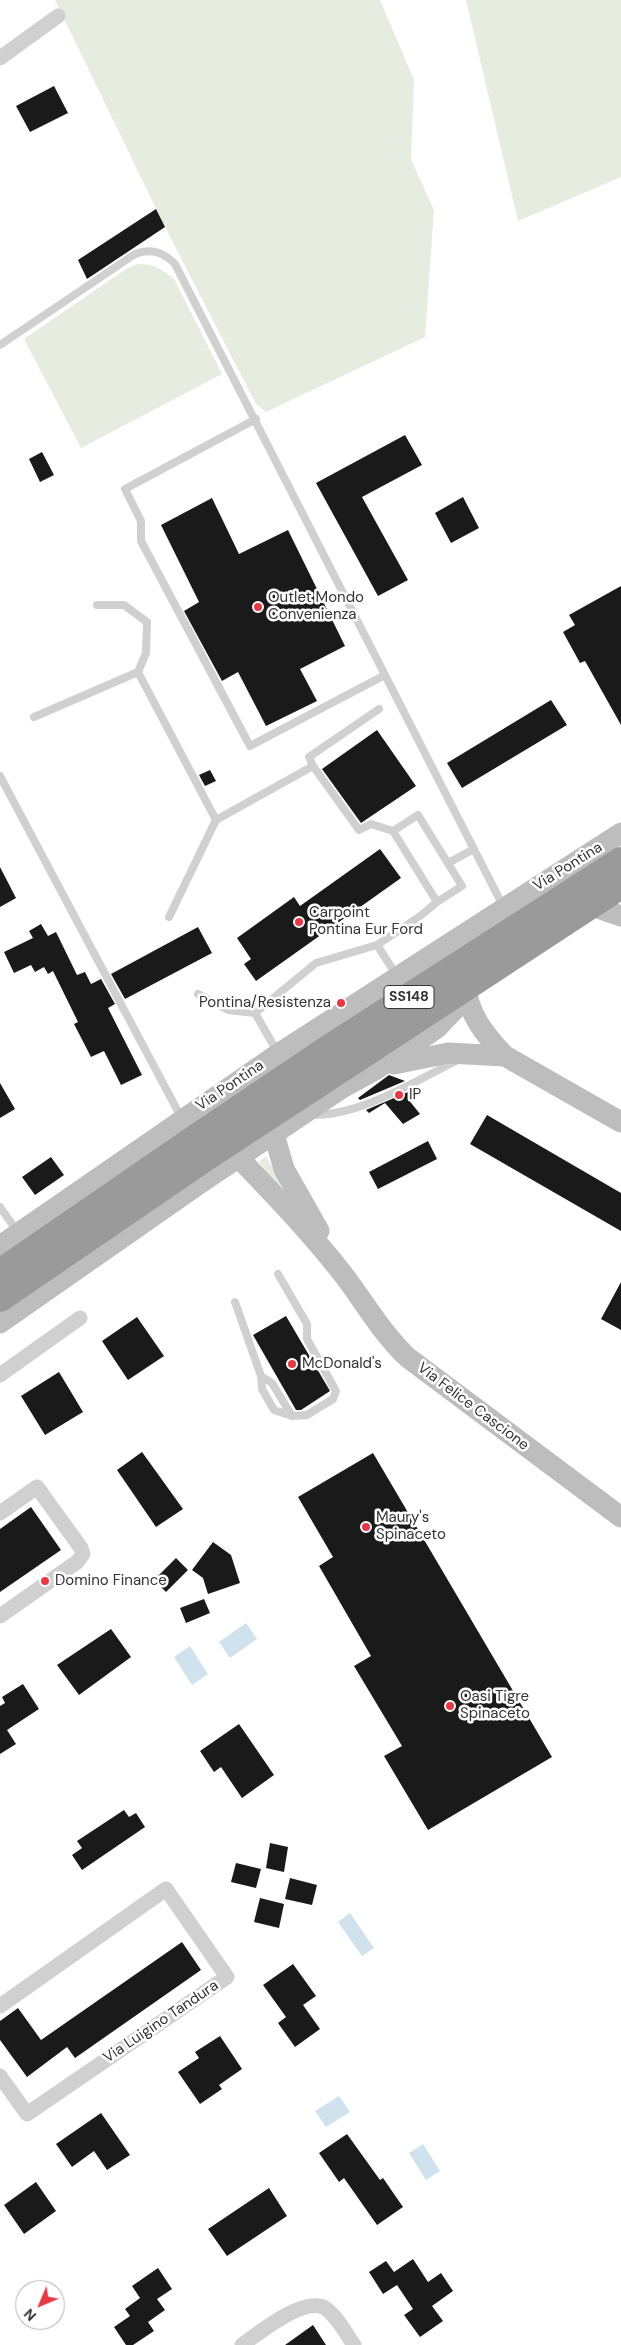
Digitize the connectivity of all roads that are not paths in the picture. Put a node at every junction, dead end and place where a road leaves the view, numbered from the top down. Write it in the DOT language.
graph roads {
  1 [pos="58,16"];
  2 [pos="0,58"];
  3 [pos="0,345"];
  4 [pos="256,420"];
  5 [pos="97,604"];
  6 [pos="138,672"];
  7 [pos="385,674"];
  8 [pos="379,709"];
  9 [pos="34,717"];
  10 [pos="313,766"];
  11 [pos="0,776"];
  12 [pos="216,820"];
  13 [pos="393,831"];
  14 [pos="621,833"];
  15 [pos="474,849"];
  16 [pos="621,861"];
  17 [pos="448,863"];
  18 [pos="621,885"];
  19 [pos="530,892"];
  20 [pos="437,902"];
  21 [pos="504,908"];
  22 [pos="621,916"];
  23 [pos="169,917"];
  24 [pos="465,933"];
  25 [pos="377,945"];
  26 [pos="431,955"];
  27 [pos="397,976"];
  28 [pos="465,979"];
  29 [pos="198,994"];
  30 [pos="255,1012"];
  31 [pos="472,1053"];
  32 [pos="278,1054"];
  33 [pos="505,1056"];
  34 [pos="375,1070"];
  35 [pos="302,1115"];
  36 [pos="617,1118"];
  37 [pos="274,1134"];
  38 [pos="196,1137"];
  39 [pos="239,1158"];
  40 [pos="0,1206"];
  41 [pos="19,1233"];
  42 [pos="0,1246"];
  43 [pos="0,1273"];
  44 [pos="278,1274"];
  45 [pos="345,1277"];
  46 [pos="0,1298"];
  47 [pos="235,1302"];
  48 [pos="80,1318"];
  49 [pos="0,1323"];
  50 [pos="0,1376"];
  51 [pos="260,1376"];
  52 [pos="292,1416"];
  53 [pos="0,1513"];
  54 [pos="621,1517"];
  55 [pos="0,1616"];
  56 [pos="0,2006"];
  57 [pos="0,2076"];
  58 [pos="242,2345"];
  59 [pos="354,2345"];
  1 -- 2 [label="street"];
  3 -- 4 [label="lane"];
  4 -- 7 [label="lane"];
  4 -- 7 [label="lane"];
  5 -- 6 [label="lane"];
  6 -- 9 [label="lane"];
  6 -- 12 [label="lane"];
  7 -- 15 [label="lane"];
  8 -- 10 [label="lane"];
  10 -- 12 [label="lane"];
  10 -- 13 [label="lane"];
  11 -- 38 [label="lane"];
  12 -- 23 [label="lane"];
  13 -- 17 [label="lane"];
  13 -- 20 [label="lane"];
  14 -- 19 [label="street, Via Pontina"];
  15 -- 17 [label="lane"];
  15 -- 21 [label="lane"];
  16 -- 38 [label="highway, Via Pontina / SS148, bridge"];
  17 -- 20 [label="lane"];
  18 -- 38 [label="highway, Via Pontina / SS148, bridge"];
  19 -- 21 [label="street, Via Pontina"];
  19 -- 22 [label="street"];
  20 -- 25 [label="lane"];
  21 -- 24 [label="street, Via Pontina"];
  24 -- 26 [label="street, Via Pontina"];
  24 -- 28 [label="street"];
  25 -- 27 [label="lane"];
  25 -- 30 [label="lane"];
  26 -- 27 [label="street, Via Pontina"];
  26 -- 28 [label="street"];
  27 -- 32 [label="street, Via Pontina"];
  28 -- 33 [label="street"];
  28 -- 34 [label="street"];
  29 -- 30 [label="lane"];
  30 -- 32 [label="lane"];
  31 -- 33 [label="street"];
  31 -- 34 [label="street"];
  31 -- 35 [label="lane"];
  32 -- 38 [label="street, Via Pontina"];
  33 -- 36 [label="street"];
  34 -- 35 [label="street"];
  35 -- 37 [label="street"];
  37 -- 39 [label="street"];
  37 -- 45 [label="street, Via Felice Cascione"];
  38 -- 41 [label="street, Via Pontina"];
  38 -- 43 [label="highway, Via Pontina / SS148"];
  38 -- 46 [label="highway, Via Pontina / SS148"];
  39 -- 45 [label="street, Via Felice Cascione"];
  39 -- 49 [label="street"];
  40 -- 41 [label="lane"];
  41 -- 42 [label="street, Via Pontina"];
  44 -- 52 [label="lane"];
  45 -- 54 [label="street, Via Felice Cascione"];
  47 -- 51 [label="lane"];
  48 -- 50 [label="street"];
  51 -- 52 [label="lane"];
  51 -- 52 [label="lane"];
  53 -- 55 [label="street"];
  56 -- 57 [label="street, Via Luigino Tandura"];
  58 -- 59 [label="street"];
}
